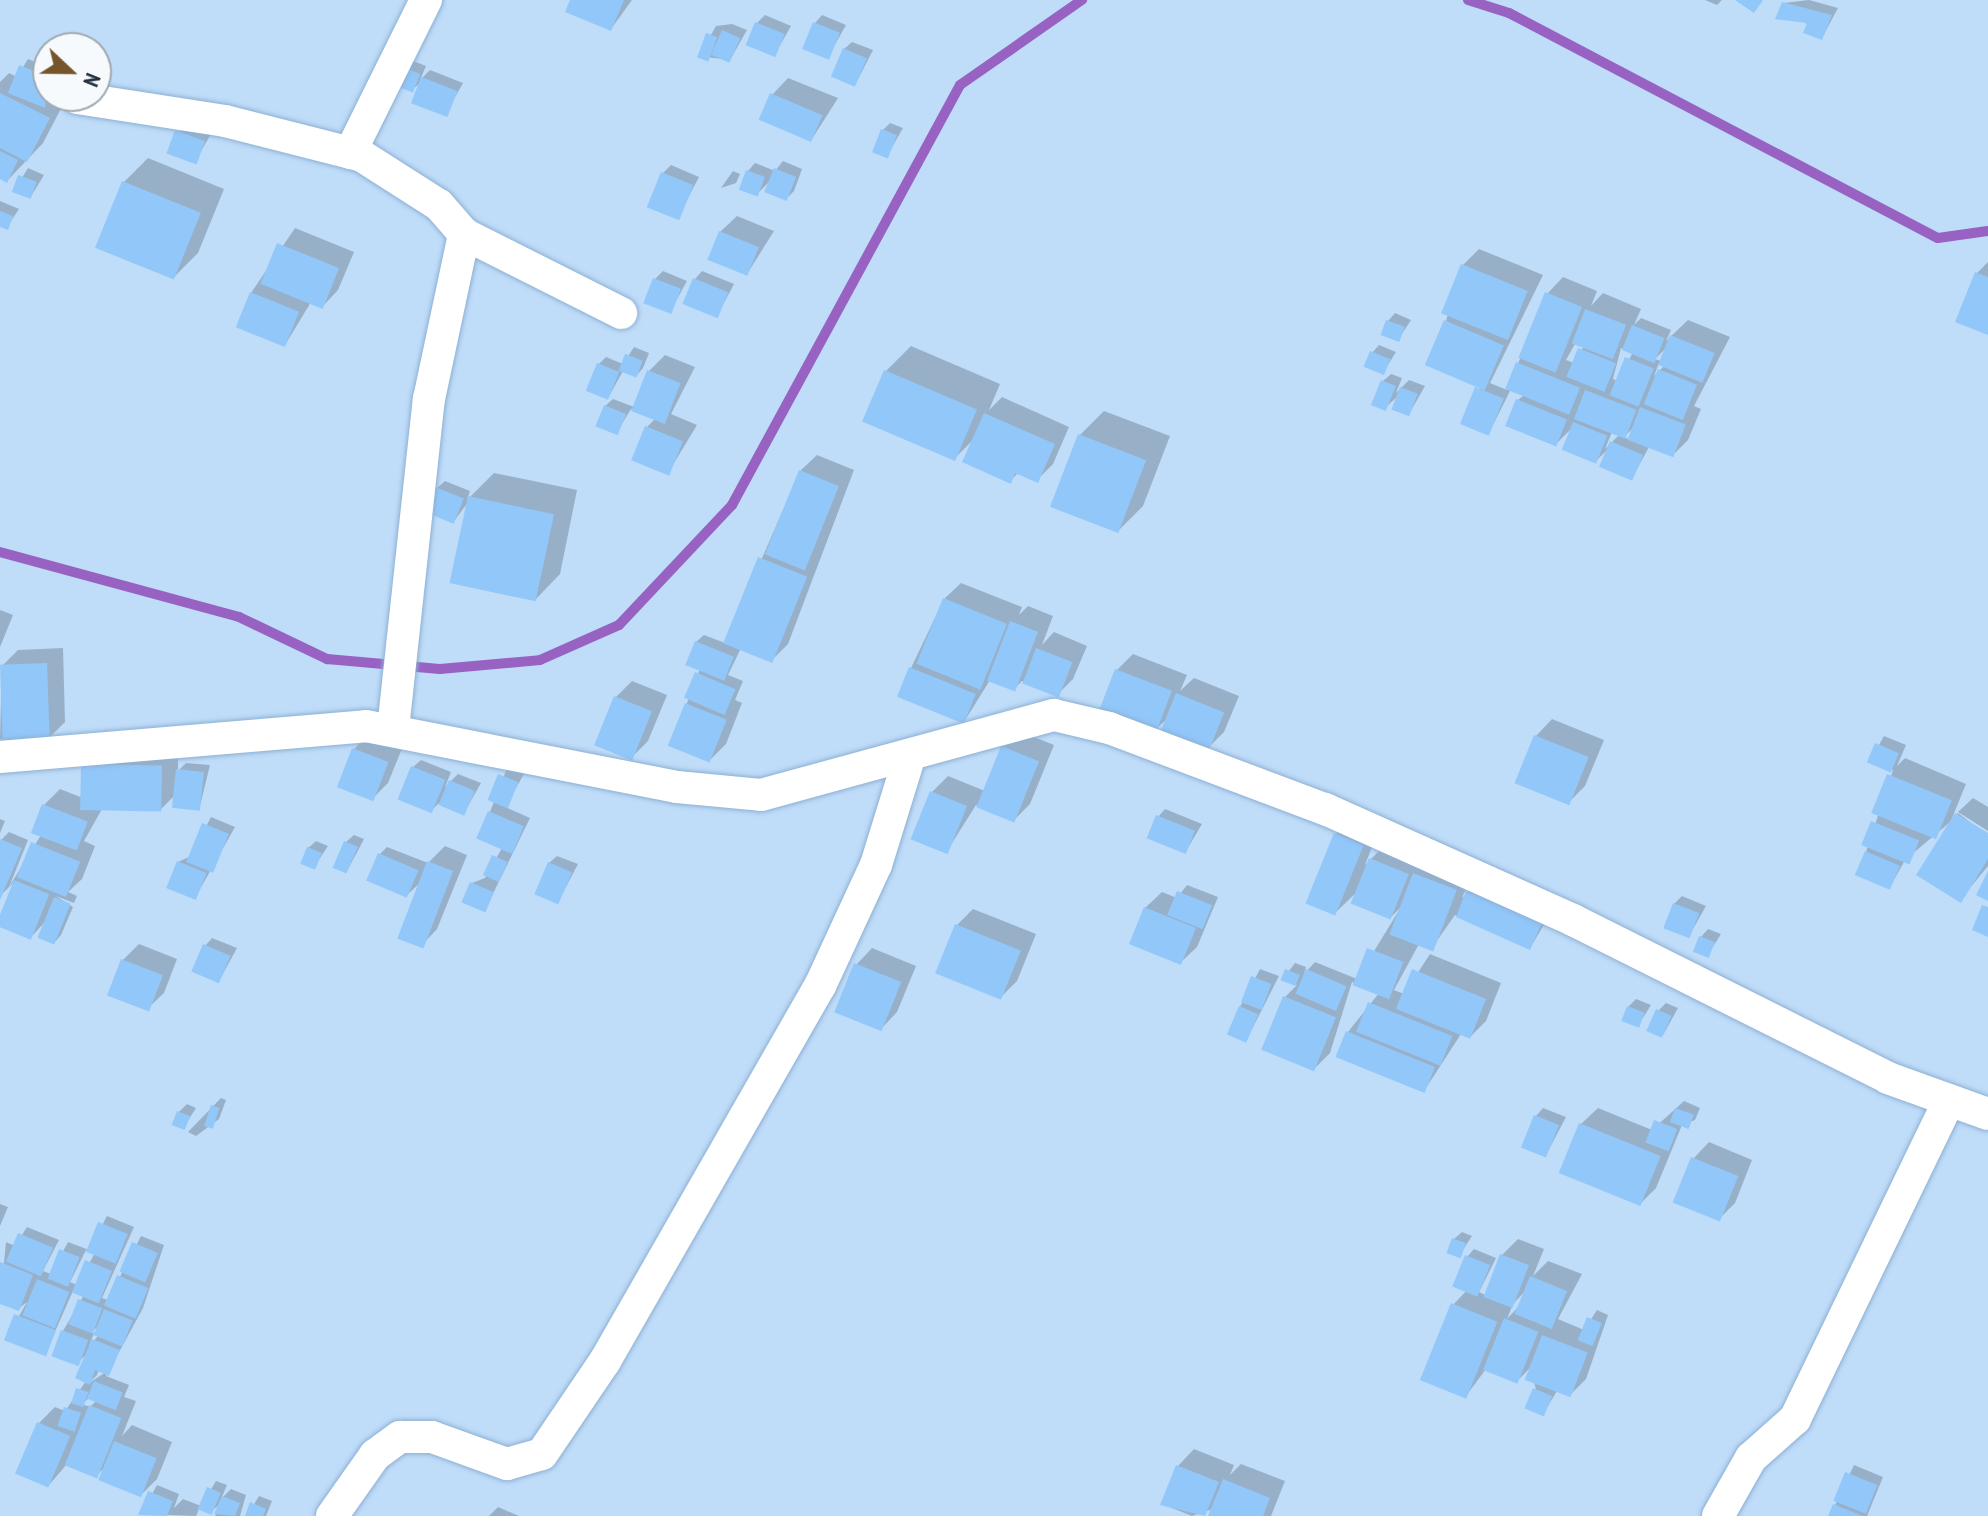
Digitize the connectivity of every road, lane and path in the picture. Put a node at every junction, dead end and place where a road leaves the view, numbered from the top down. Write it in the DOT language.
graph roads {
  1 [pos="426,0"];
  2 [pos="112,103"];
  3 [pos="350,153"];
  4 [pos="464,234"];
  5 [pos="621,313"];
  6 [pos="394,716"];
  7 [pos="910,755"];
  8 [pos="0,757"];
  9 [pos="1949,1100"];
  10 [pos="1988,1114"];
  11 [pos="332,1516"];
  12 [pos="1718,1516"];
  1 -- 3 [label="street"];
  2 -- 3 [label="street"];
  3 -- 4 [label="street"];
  4 -- 5 [label="street"];
  4 -- 6 [label="street"];
  6 -- 7 [label="street"];
  6 -- 8 [label="street"];
  7 -- 9 [label="street"];
  7 -- 11 [label="street"];
  9 -- 10 [label="street"];
  9 -- 12 [label="street"];
}
